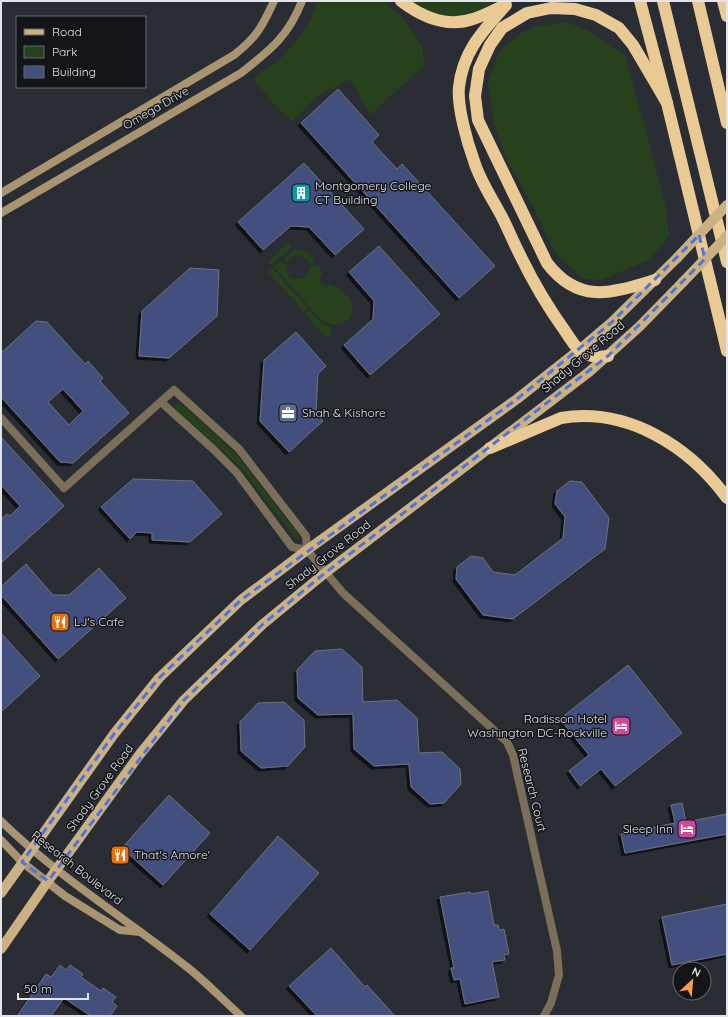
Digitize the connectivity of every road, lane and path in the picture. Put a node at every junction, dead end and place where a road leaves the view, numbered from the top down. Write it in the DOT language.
graph roads {
  1 [pos="274,1"];
  2 [pos="302,1"];
  3 [pos="401,1"];
  4 [pos="640,1"];
  5 [pos="663,1"];
  6 [pos="698,1"];
  7 [pos="723,1"];
  8 [pos="508,3"];
  9 [pos="727,16"];
  10 [pos="667,103"];
  11 [pos="727,123"];
  12 [pos="1,193"];
  13 [pos="727,205"];
  14 [pos="1,213"];
  15 [pos="727,236"];
  16 [pos="727,262"];
  17 [pos="655,280"];
  18 [pos="579,350"];
  19 [pos="727,351"];
  20 [pos="608,356"];
  21 [pos="161,402"];
  22 [pos="1,418"];
  23 [pos="490,448"];
  24 [pos="727,498"];
  25 [pos="307,550"];
  26 [pos="325,573"];
  27 [pos="1,821"];
  28 [pos="1,840"];
  29 [pos="32,849"];
  30 [pos="22,862"];
  31 [pos="57,869"];
  32 [pos="48,882"];
  33 [pos="1,893"];
  34 [pos="141,932"];
  35 [pos="1,949"];
  36 [pos="241,1016"];
  37 [pos="544,1016"];
  1 -- 12 [label="main road, Omega Drive"];
  2 -- 14 [label="main road, Omega Drive"];
  3 -- 8 [label="highway"];
  4 -- 10 [label="highway"];
  5 -- 16 [label="highway"];
  6 -- 11 [label="highway"];
  7 -- 9 [label="highway"];
  8 -- 18 [label="highway"];
  10 -- 17 [label="highway"];
  10 -- 19 [label="highway"];
  13 -- 17 [label="main road, Shady Grove Road, bridge"];
  15 -- 20 [label="main road, Shady Grove Road, bridge"];
  17 -- 18 [label="main road, Shady Grove Road"];
  18 -- 20 [label="highway"];
  18 -- 25 [label="main road, Shady Grove Road"];
  20 -- 23 [label="main road, Shady Grove Road"];
  21 -- 22 [label="street"];
  21 -- 25 [label="street"];
  21 -- 25 [label="street"];
  23 -- 24 [label="highway"];
  23 -- 26 [label="main road, Shady Grove Road"];
  25 -- 26 [label="street, Research Court"];
  25 -- 29 [label="main road, Shady Grove Road"];
  26 -- 31 [label="main road, Shady Grove Road"];
  26 -- 37 [label="street, Research Court"];
  27 -- 29 [label="main road, Research Boulevard"];
  28 -- 30 [label="main road, Research Boulevard"];
  29 -- 30 [label="main road, Shady Grove Road"];
  29 -- 31 [label="main road, Research Boulevard"];
  30 -- 32 [label="main road, Research Boulevard"];
  30 -- 33 [label="main road, Shady Grove Road"];
  31 -- 32 [label="main road, Shady Grove Road"];
  31 -- 34 [label="main road, Research Boulevard"];
  32 -- 34 [label="main road, Research Boulevard"];
  32 -- 35 [label="main road, Shady Grove Road"];
  34 -- 36 [label="main road, Research Boulevard"];
}
